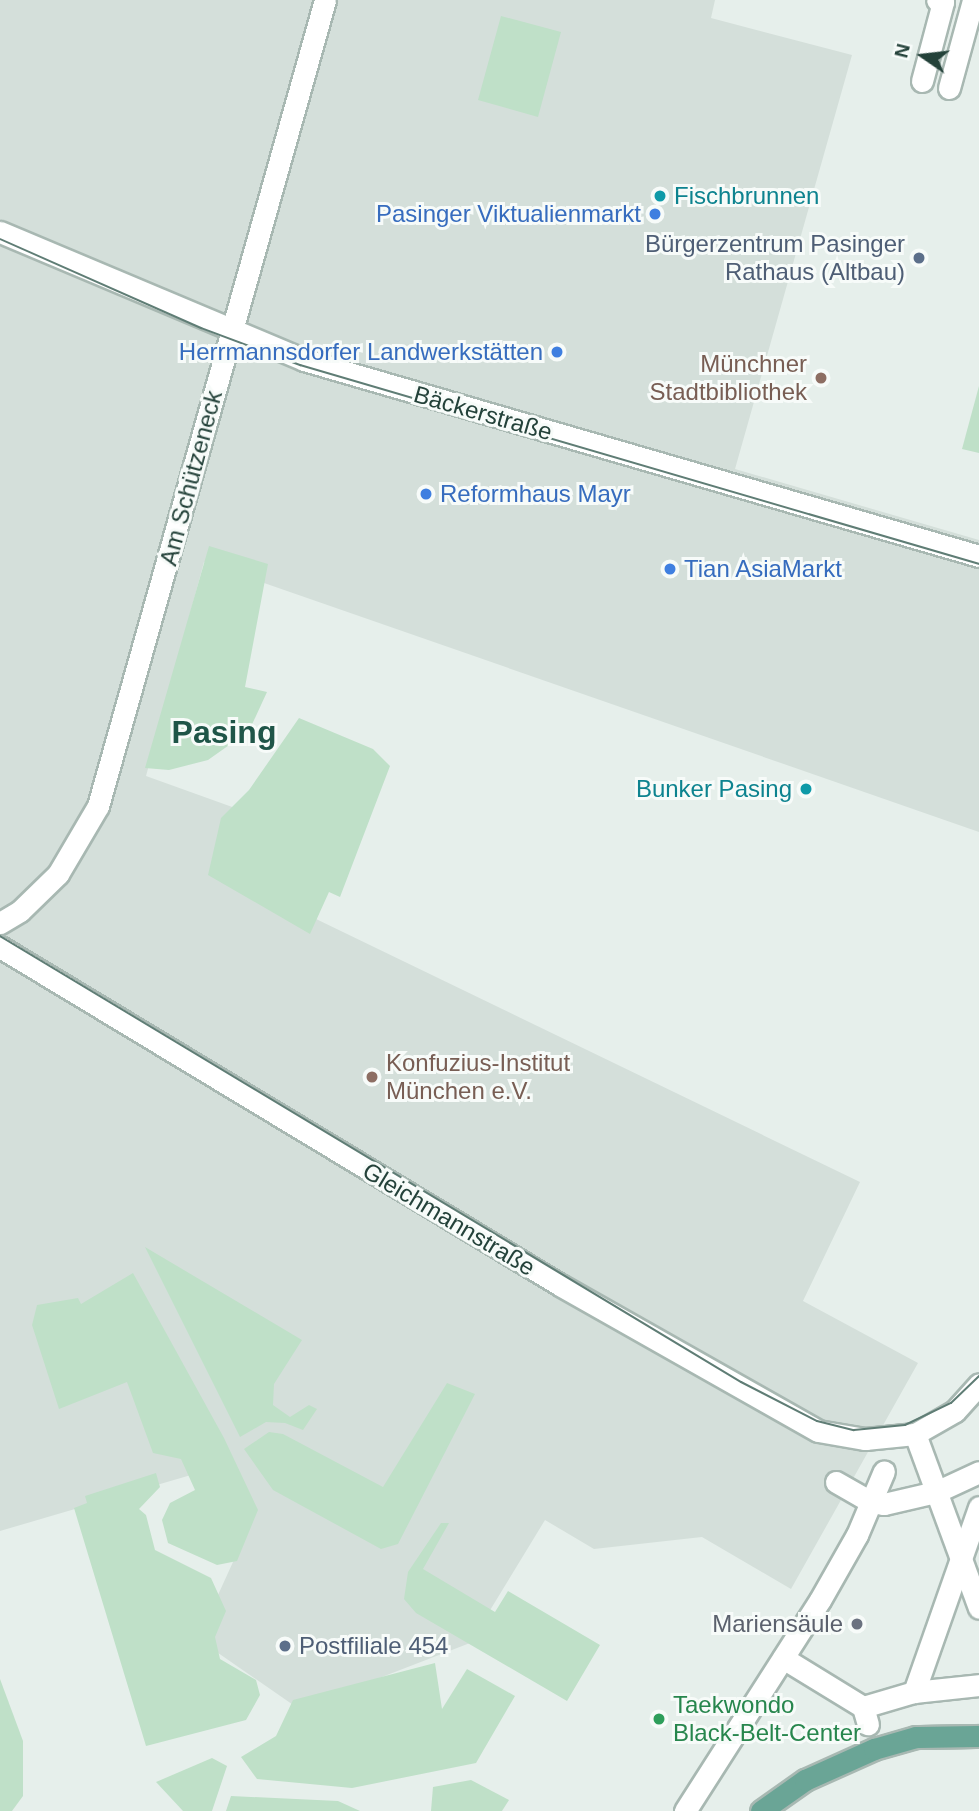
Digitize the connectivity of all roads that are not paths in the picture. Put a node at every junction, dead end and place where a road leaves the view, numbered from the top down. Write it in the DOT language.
graph roads {
  1 [pos="326,0"];
  2 [pos="973,0"];
  3 [pos="941,1"];
  4 [pos="922,81"];
  5 [pos="949,88"];
  6 [pos="0,232"];
  7 [pos="230,333"];
  8 [pos="979,556"];
  9 [pos="0,923"];
  10 [pos="0,947"];
  11 [pos="979,1384"];
  12 [pos="915,1434"];
  13 [pos="884,1471"];
  14 [pos="979,1472"];
  15 [pos="836,1482"];
  16 [pos="936,1492"];
  17 [pos="871,1502"];
  18 [pos="979,1507"];
  19 [pos="961,1559"];
  20 [pos="979,1608"];
  21 [pos="783,1658"];
  22 [pos="979,1685"];
  23 [pos="914,1692"];
  24 [pos="979,1737"];
  25 [pos="685,1811"];
  26 [pos="761,1811"];
  1 -- 7 [label="street, Am Schützeneck"];
  2 -- 5 [label="street"];
  3 -- 4 [label="street"];
  6 -- 7 [label="street, Bäckerstraße"];
  7 -- 8 [label="street, Bäckerstraße"];
  7 -- 9 [label="street, Am Schützeneck"];
  10 -- 12 [label="street, Gleichmannstraße"];
  11 -- 12 [label="street"];
  12 -- 16 [label="street"];
  13 -- 17 [label="street"];
  14 -- 16 [label="street"];
  15 -- 17 [label="street"];
  16 -- 17 [label="street"];
  16 -- 19 [label="street"];
  17 -- 21 [label="street"];
  18 -- 19 [label="street"];
  19 -- 20 [label="street"];
  19 -- 23 [label="street"];
  21 -- 23 [label="street"];
  21 -- 25 [label="street"];
  22 -- 23 [label="street"];
  24 -- 26 [label="main road"];
}
